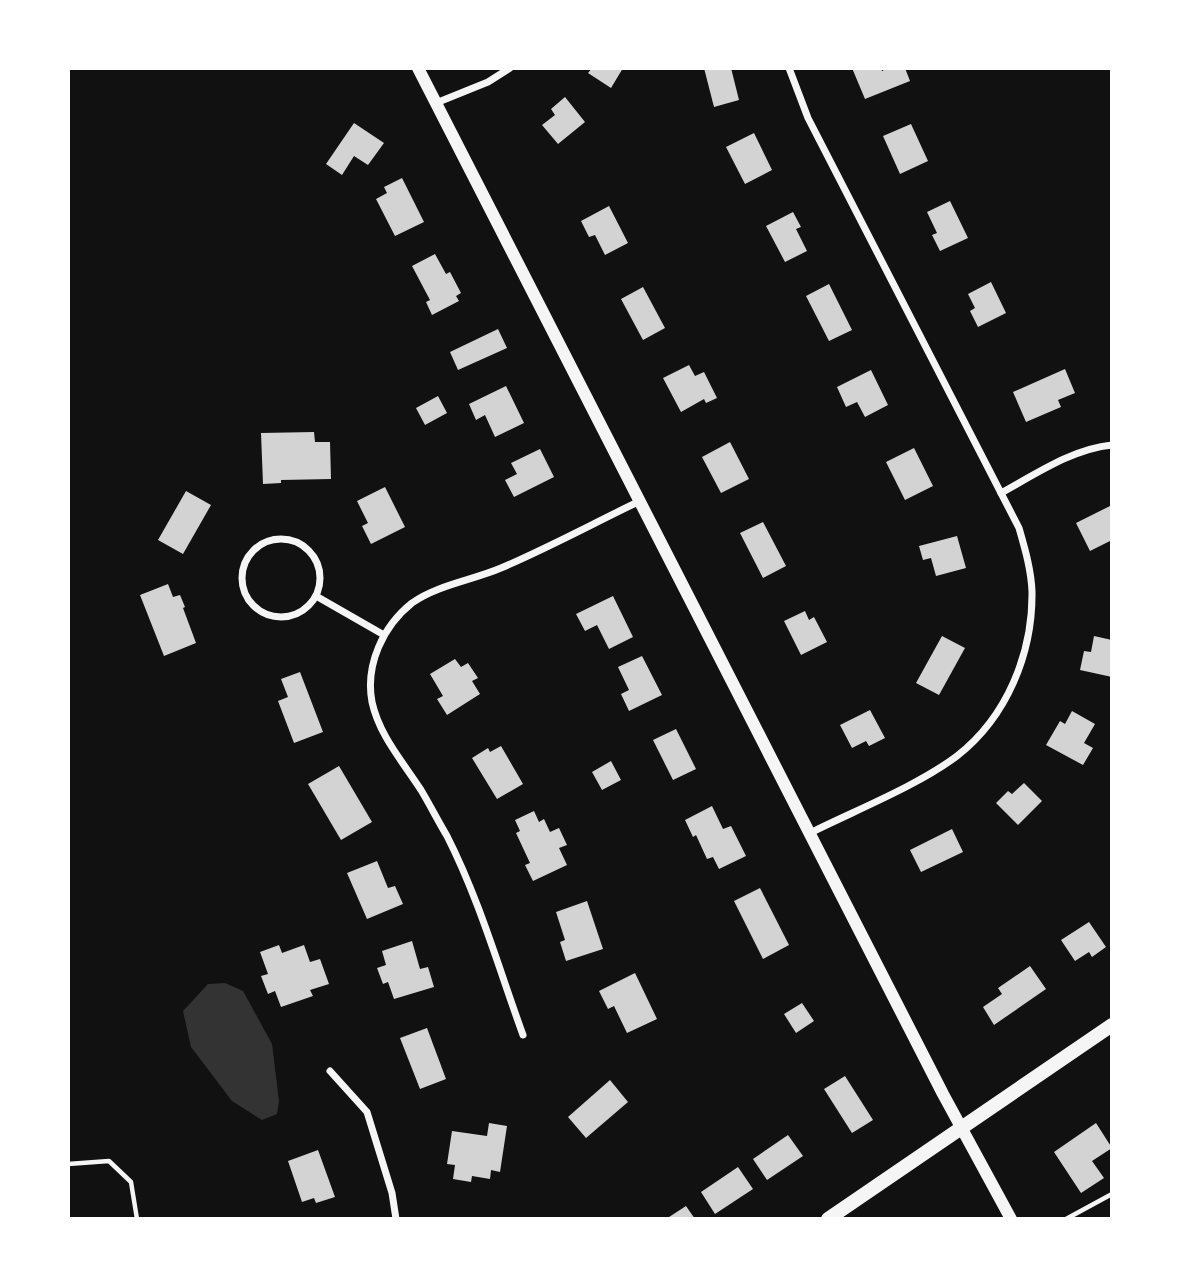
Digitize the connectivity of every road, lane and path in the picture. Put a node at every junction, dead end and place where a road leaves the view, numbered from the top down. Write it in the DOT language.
graph roads {
  1 [pos="418,68"];
  2 [pos="510,68"];
  3 [pos="789,68"];
  4 [pos="436,103"];
  5 [pos="1112,445"];
  6 [pos="1002,493"];
  7 [pos="640,501"];
  8 [pos="316,596"];
  9 [pos="384,635"];
  10 [pos="810,834"];
  11 [pos="1112,1025"];
  12 [pos="523,1035"];
  13 [pos="330,1071"];
  14 [pos="963,1128"];
  15 [pos="68,1164"];
  16 [pos="1112,1195"];
  17 [pos="137,1219"];
  18 [pos="396,1219"];
  19 [pos="828,1219"];
  20 [pos="1011,1219"];
  21 [pos="1066,1219"];
  1 -- 4 [label="street"];
  2 -- 4 [label="street"];
  3 -- 6 [label="street"];
  4 -- 7 [label="street"];
  5 -- 6 [label="street"];
  6 -- 10 [label="street"];
  7 -- 9 [label="street"];
  7 -- 10 [label="street"];
  8 -- 8 [label="street"];
  8 -- 9 [label="street"];
  9 -- 12 [label="street"];
  10 -- 14 [label="street"];
  11 -- 14 [label="main road"];
  13 -- 18 [label="street"];
  14 -- 19 [label="main road"];
  14 -- 20 [label="street"];
  15 -- 17 [label="lane"];
  16 -- 21 [label="lane"];
}
